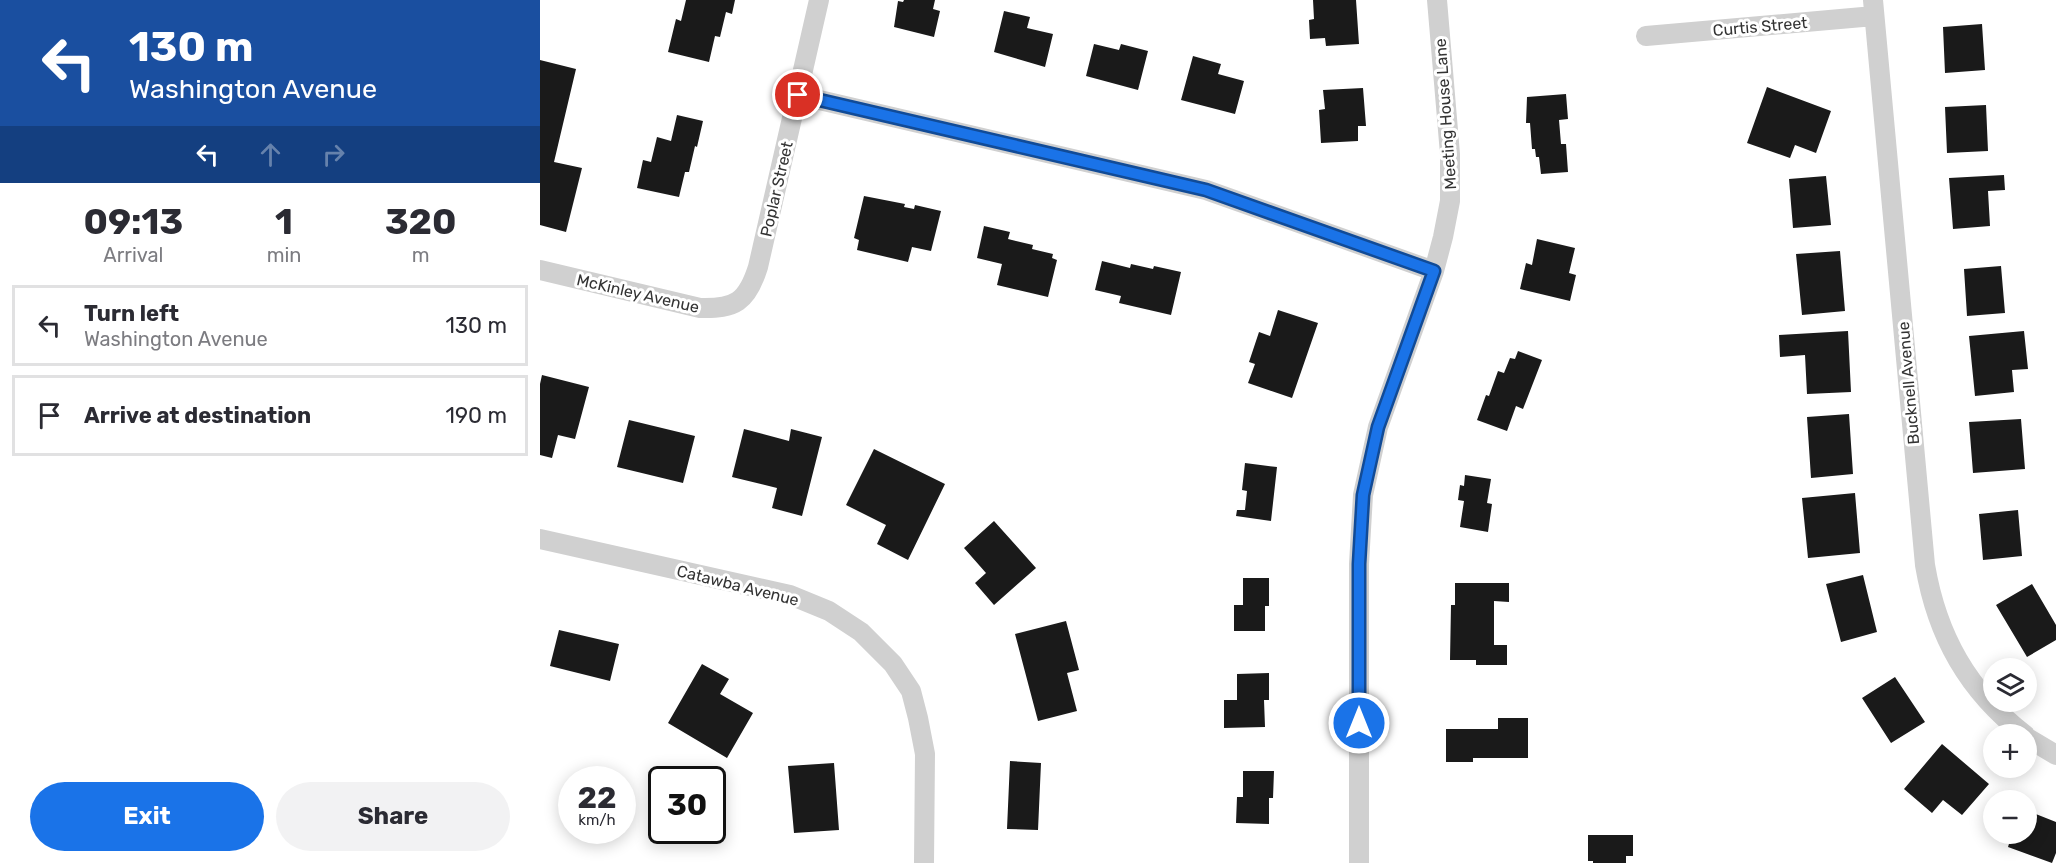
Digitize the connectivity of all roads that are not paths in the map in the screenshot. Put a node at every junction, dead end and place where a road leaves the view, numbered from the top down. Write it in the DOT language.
graph roads {
  1 [pos="819,0"];
  2 [pos="1437,0"];
  3 [pos="1874,8"];
  4 [pos="1646,36"];
  5 [pos="798,95"];
  6 [pos="540,270"];
  7 [pos="1434,271"];
  8 [pos="737,303"];
  9 [pos="540,539"];
  10 [pos="2012,724"];
  11 [pos="2037,743"];
  12 [pos="2056,755"];
  13 [pos="924,863"];
  14 [pos="1359,863"];
  1 -- 5 [label="street, Poplar Street"];
  2 -- 7 [label="street, Meeting House Lane"];
  3 -- 4 [label="street, Curtis Street"];
  3 -- 10 [label="street, Bucknell Avenue"];
  5 -- 7 [label="street"];
  5 -- 8 [label="street, Poplar Street"];
  6 -- 8 [label="street, McKinley Avenue"];
  7 -- 14 [label="street, Meeting House Lane"];
  9 -- 13 [label="street, Catawba Avenue"];
  11 -- 12 [label="street, Bucknell Avenue"];
}
